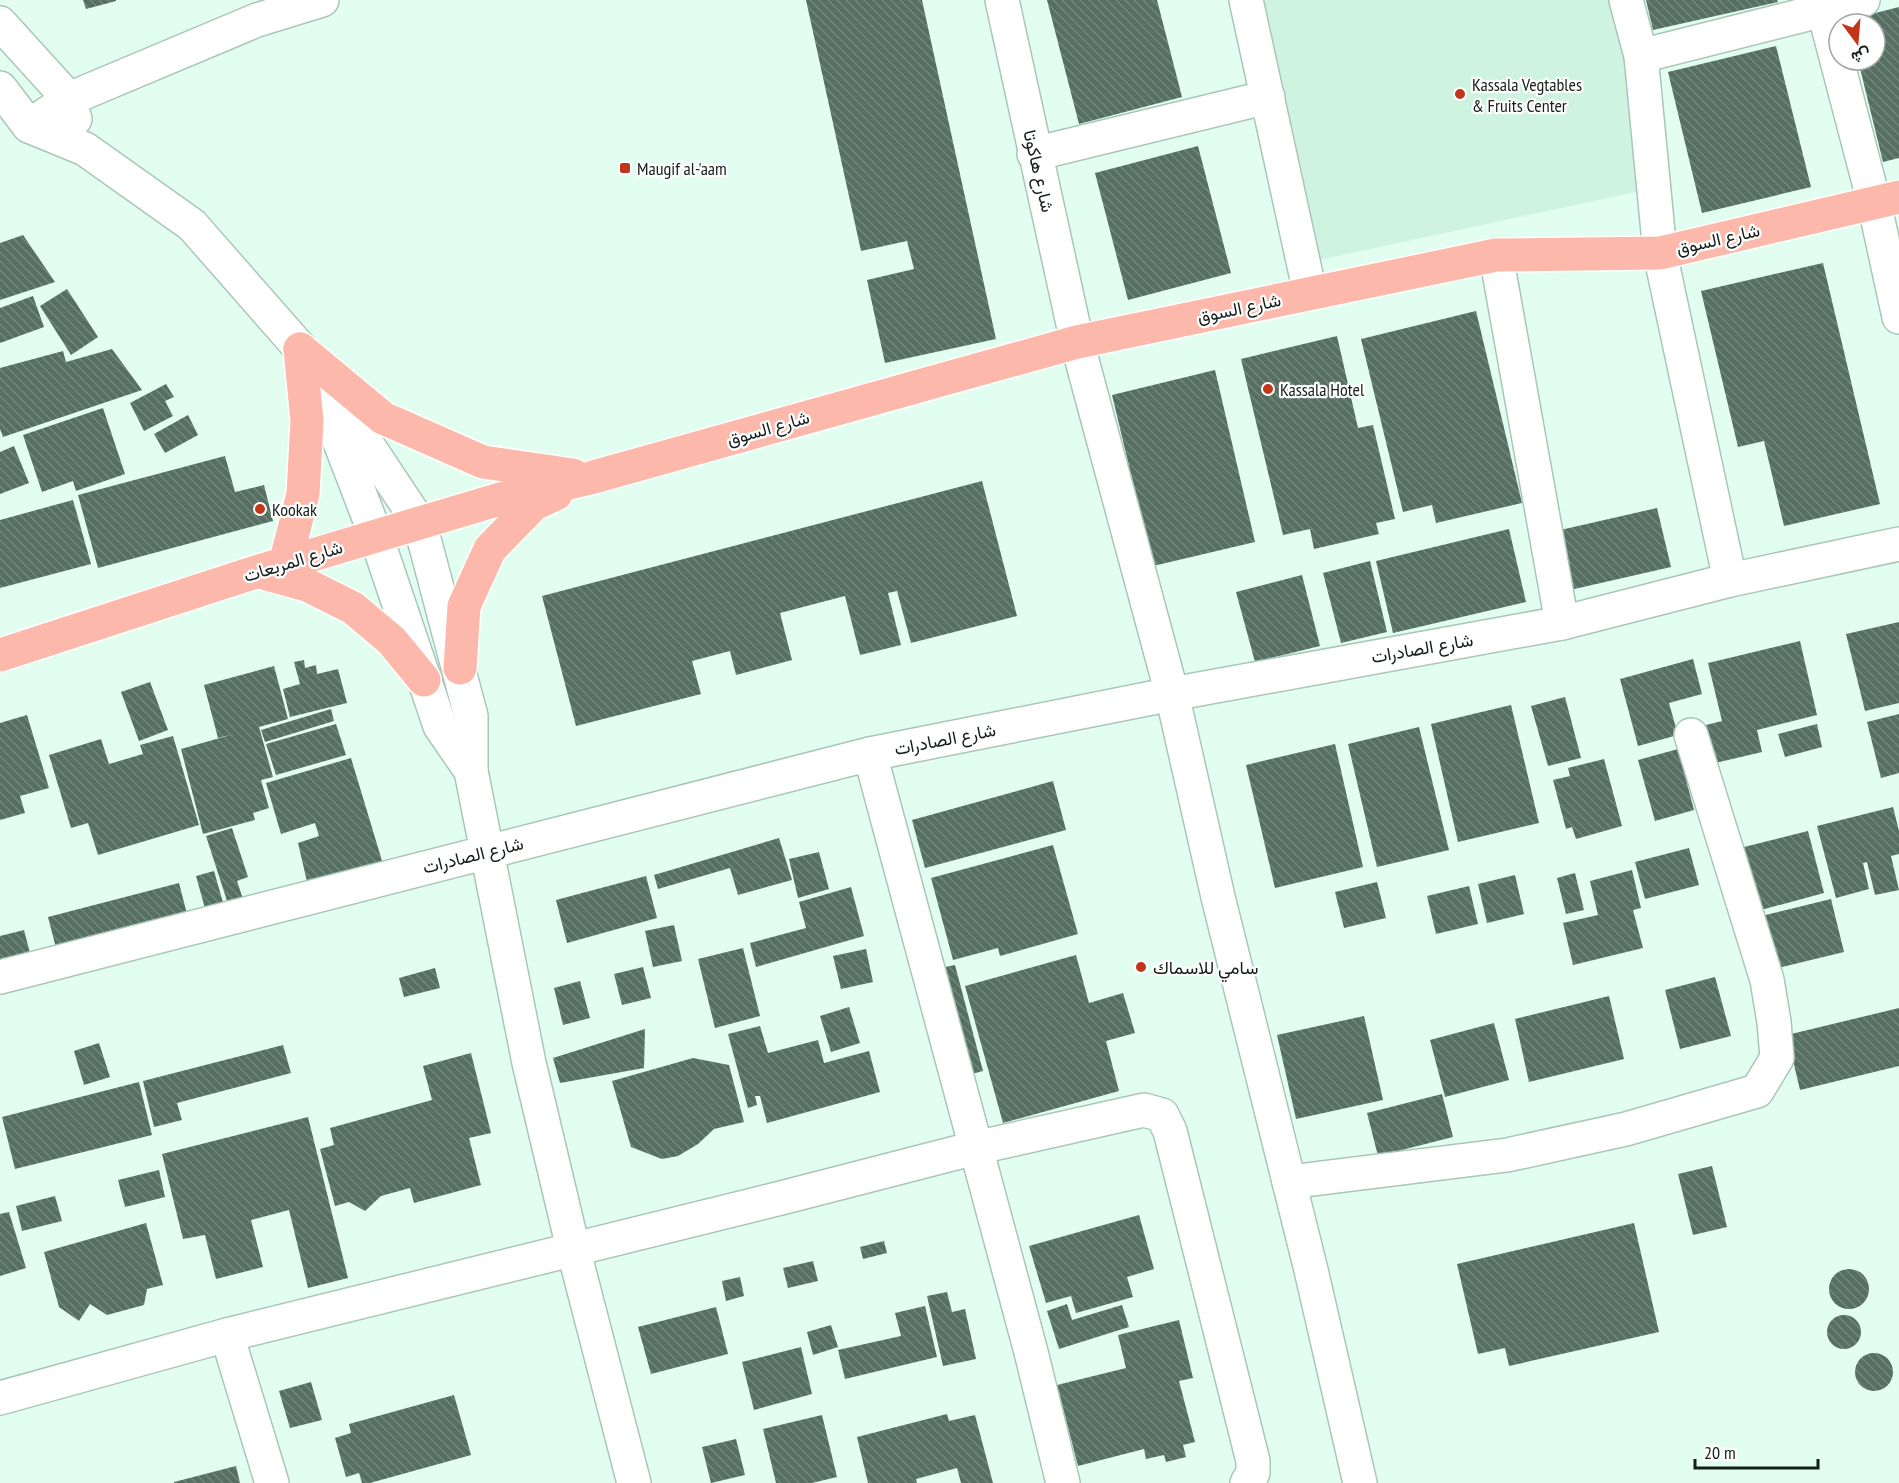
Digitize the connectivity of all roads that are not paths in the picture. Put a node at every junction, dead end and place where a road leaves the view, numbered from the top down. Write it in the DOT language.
graph roads {
  1 [pos="322,0"];
  2 [pos="1002,0"];
  3 [pos="1246,0"];
  4 [pos="1626,0"];
  5 [pos="1863,0"];
  6 [pos="1822,5"];
  7 [pos="254,10"];
  8 [pos="0,23"];
  9 [pos="1641,56"];
  10 [pos="0,88"];
  11 [pos="1268,97"];
  12 [pos="69,99"];
  13 [pos="29,126"];
  14 [pos="85,149"];
  15 [pos="1034,154"];
  16 [pos="1886,200"];
  17 [pos="1660,253"];
  18 [pos="1496,255"];
  19 [pos="1310,293"];
  20 [pos="1899,317"];
  21 [pos="1077,342"];
  22 [pos="307,356"];
  23 [pos="590,478"];
  24 [pos="420,524"];
  25 [pos="376,536"];
  26 [pos="1899,544"];
  27 [pos="272,568"];
  28 [pos="1730,580"];
  29 [pos="1562,623"];
  30 [pos="0,655"];
  31 [pos="460,668"];
  32 [pos="424,680"];
  33 [pos="1172,694"];
  34 [pos="1691,735"];
  35 [pos="870,754"];
  36 [pos="471,771"];
  37 [pos="486,851"];
  38 [pos="0,977"];
  39 [pos="975,1148"];
  40 [pos="1289,1182"];
  41 [pos="573,1248"];
  42 [pos="227,1335"];
  43 [pos="0,1398"];
  44 [pos="272,1483"];
  45 [pos="634,1483"];
  46 [pos="1064,1483"];
  47 [pos="1247,1483"];
  48 [pos="1360,1483"];
  1 -- 7 [label="street"];
  2 -- 15 [label="street, شارع هاكوتا"];
  3 -- 11 [label="street"];
  4 -- 9 [label="street"];
  5 -- 6 [label="street"];
  6 -- 9 [label="street"];
  6 -- 16 [label="street"];
  7 -- 12 [label="street"];
  8 -- 12 [label="street"];
  9 -- 17 [label="street"];
  10 -- 13 [label="street"];
  11 -- 15 [label="street"];
  11 -- 19 [label="street"];
  12 -- 13 [label="street"];
  12 -- 14 [label="street"];
  13 -- 14 [label="street"];
  14 -- 22 [label="street"];
  15 -- 21 [label="street, شارع هاكوتا"];
  16 -- 17 [label="main road, شارع السوق"];
  16 -- 20 [label="street"];
  17 -- 18 [label="main road, شارع السوق"];
  17 -- 28 [label="street"];
  18 -- 19 [label="main road, شارع السوق"];
  18 -- 29 [label="street"];
  19 -- 21 [label="main road, شارع السوق"];
  21 -- 23 [label="main road, شارع السوق"];
  21 -- 33 [label="street, شارع هاكوتا"];
  22 -- 23 [label="main road"];
  22 -- 24 [label="street"];
  22 -- 25 [label="street"];
  22 -- 27 [label="main road"];
  23 -- 24 [label="main road, شارع المربعات"];
  23 -- 31 [label="main road"];
  24 -- 25 [label="main road, شارع المربعات"];
  24 -- 31 [label="street"];
  25 -- 27 [label="main road, شارع المربعات"];
  25 -- 32 [label="street"];
  26 -- 28 [label="street, شارع الصادرات"];
  27 -- 30 [label="main road, شارع المربعات"];
  27 -- 32 [label="main road"];
  28 -- 29 [label="street, شارع الصادرات"];
  29 -- 33 [label="street, شارع الصادرات"];
  31 -- 36 [label="street"];
  32 -- 36 [label="street"];
  33 -- 35 [label="street, شارع الصادرات"];
  33 -- 40 [label="street, شارع هاكوتا"];
  34 -- 40 [label="street"];
  35 -- 37 [label="street, شارع الصادرات"];
  35 -- 39 [label="street"];
  36 -- 37 [label="street"];
  37 -- 38 [label="street, شارع الصادرات"];
  37 -- 41 [label="street"];
  39 -- 41 [label="street"];
  39 -- 46 [label="street"];
  39 -- 47 [label="street"];
  40 -- 48 [label="street, شارع هاكوتا"];
  41 -- 42 [label="street"];
  41 -- 45 [label="street"];
  42 -- 43 [label="street"];
  42 -- 44 [label="street"];
}
